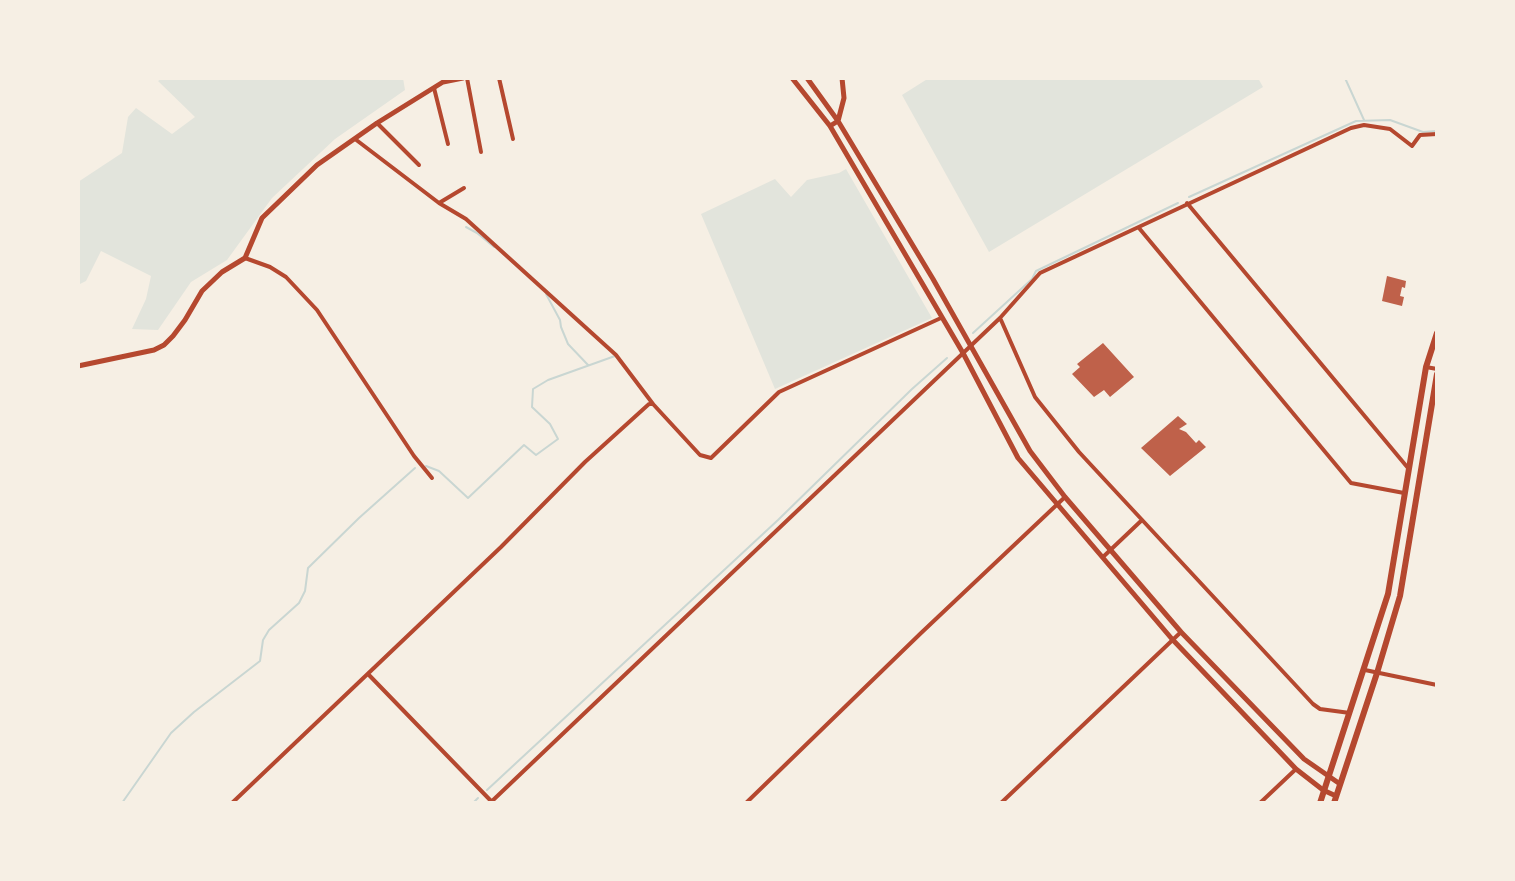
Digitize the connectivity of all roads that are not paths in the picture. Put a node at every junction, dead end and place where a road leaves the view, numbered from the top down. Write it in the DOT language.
graph roads {
  1 [pos="465,78"];
  2 [pos="499,78"];
  3 [pos="792,78"];
  4 [pos="807,78"];
  5 [pos="842,78"];
  6 [pos="434,88"];
  7 [pos="838,121"];
  8 [pos="377,123"];
  9 [pos="830,126"];
  10 [pos="1437,134"];
  11 [pos="355,139"];
  12 [pos="513,139"];
  13 [pos="448,144"];
  14 [pos="481,152"];
  15 [pos="419,165"];
  16 [pos="464,188"];
  17 [pos="439,203"];
  18 [pos="1187,203"];
  19 [pos="1139,228"];
  20 [pos="245,258"];
  21 [pos="941,318"];
  22 [pos="1000,318"];
  23 [pos="1437,333"];
  24 [pos="972,345"];
  25 [pos="963,353"];
  26 [pos="78,366"];
  27 [pos="1426,367"];
  28 [pos="1437,371"];
  29 [pos="653,404"];
  30 [pos="1408,468"];
  31 [pos="432,478"];
  32 [pos="1404,493"];
  33 [pos="1065,497"];
  34 [pos="1057,505"];
  35 [pos="1142,520"];
  36 [pos="1111,550"];
  37 [pos="1102,558"];
  38 [pos="1181,632"];
  39 [pos="1172,639"];
  40 [pos="1365,670"];
  41 [pos="1377,673"];
  42 [pos="368,674"];
  43 [pos="1437,685"];
  44 [pos="1350,713"];
  45 [pos="1296,769"];
  46 [pos="1328,777"];
  47 [pos="1340,784"];
  48 [pos="1323,790"];
  49 [pos="1335,800"];
  50 [pos="492,802"];
  51 [pos="232,803"];
  52 [pos="746,803"];
  53 [pos="1001,803"];
  54 [pos="1260,803"];
  55 [pos="1320,803"];
  1 -- 6 [label="street"];
  1 -- 14 [label="street"];
  2 -- 12 [label="street"];
  3 -- 9 [label="street"];
  4 -- 7 [label="street"];
  5 -- 7 [label="street"];
  6 -- 8 [label="street"];
  6 -- 13 [label="street"];
  7 -- 9 [label="street"];
  7 -- 24 [label="street"];
  8 -- 11 [label="street"];
  8 -- 15 [label="street"];
  9 -- 21 [label="street"];
  10 -- 18 [label="street"];
  11 -- 17 [label="street"];
  11 -- 20 [label="street"];
  16 -- 17 [label="street"];
  17 -- 29 [label="street"];
  18 -- 19 [label="street"];
  18 -- 30 [label="street"];
  19 -- 22 [label="street"];
  19 -- 32 [label="street"];
  20 -- 26 [label="street"];
  20 -- 31 [label="street"];
  21 -- 25 [label="street"];
  21 -- 29 [label="street"];
  22 -- 24 [label="street"];
  22 -- 35 [label="street"];
  23 -- 27 [label="main road"];
  24 -- 25 [label="street"];
  24 -- 33 [label="street"];
  25 -- 34 [label="street"];
  25 -- 50 [label="street"];
  27 -- 28 [label="street"];
  27 -- 30 [label="main road"];
  28 -- 41 [label="main road"];
  29 -- 42 [label="street"];
  30 -- 32 [label="main road"];
  32 -- 40 [label="main road"];
  33 -- 34 [label="street"];
  33 -- 36 [label="street"];
  34 -- 37 [label="street"];
  34 -- 52 [label="street"];
  35 -- 36 [label="street"];
  35 -- 44 [label="street"];
  36 -- 37 [label="street"];
  36 -- 38 [label="street"];
  37 -- 39 [label="street"];
  38 -- 39 [label="street"];
  38 -- 46 [label="street"];
  39 -- 45 [label="street"];
  39 -- 53 [label="street"];
  40 -- 41 [label="street"];
  40 -- 44 [label="main road"];
  41 -- 43 [label="street"];
  41 -- 47 [label="main road"];
  42 -- 50 [label="street"];
  42 -- 51 [label="street"];
  44 -- 46 [label="main road"];
  45 -- 48 [label="street"];
  45 -- 54 [label="street"];
  46 -- 47 [label="street"];
  46 -- 48 [label="main road"];
  47 -- 49 [label="main road"];
  48 -- 49 [label="street"];
  48 -- 55 [label="main road"];
}
